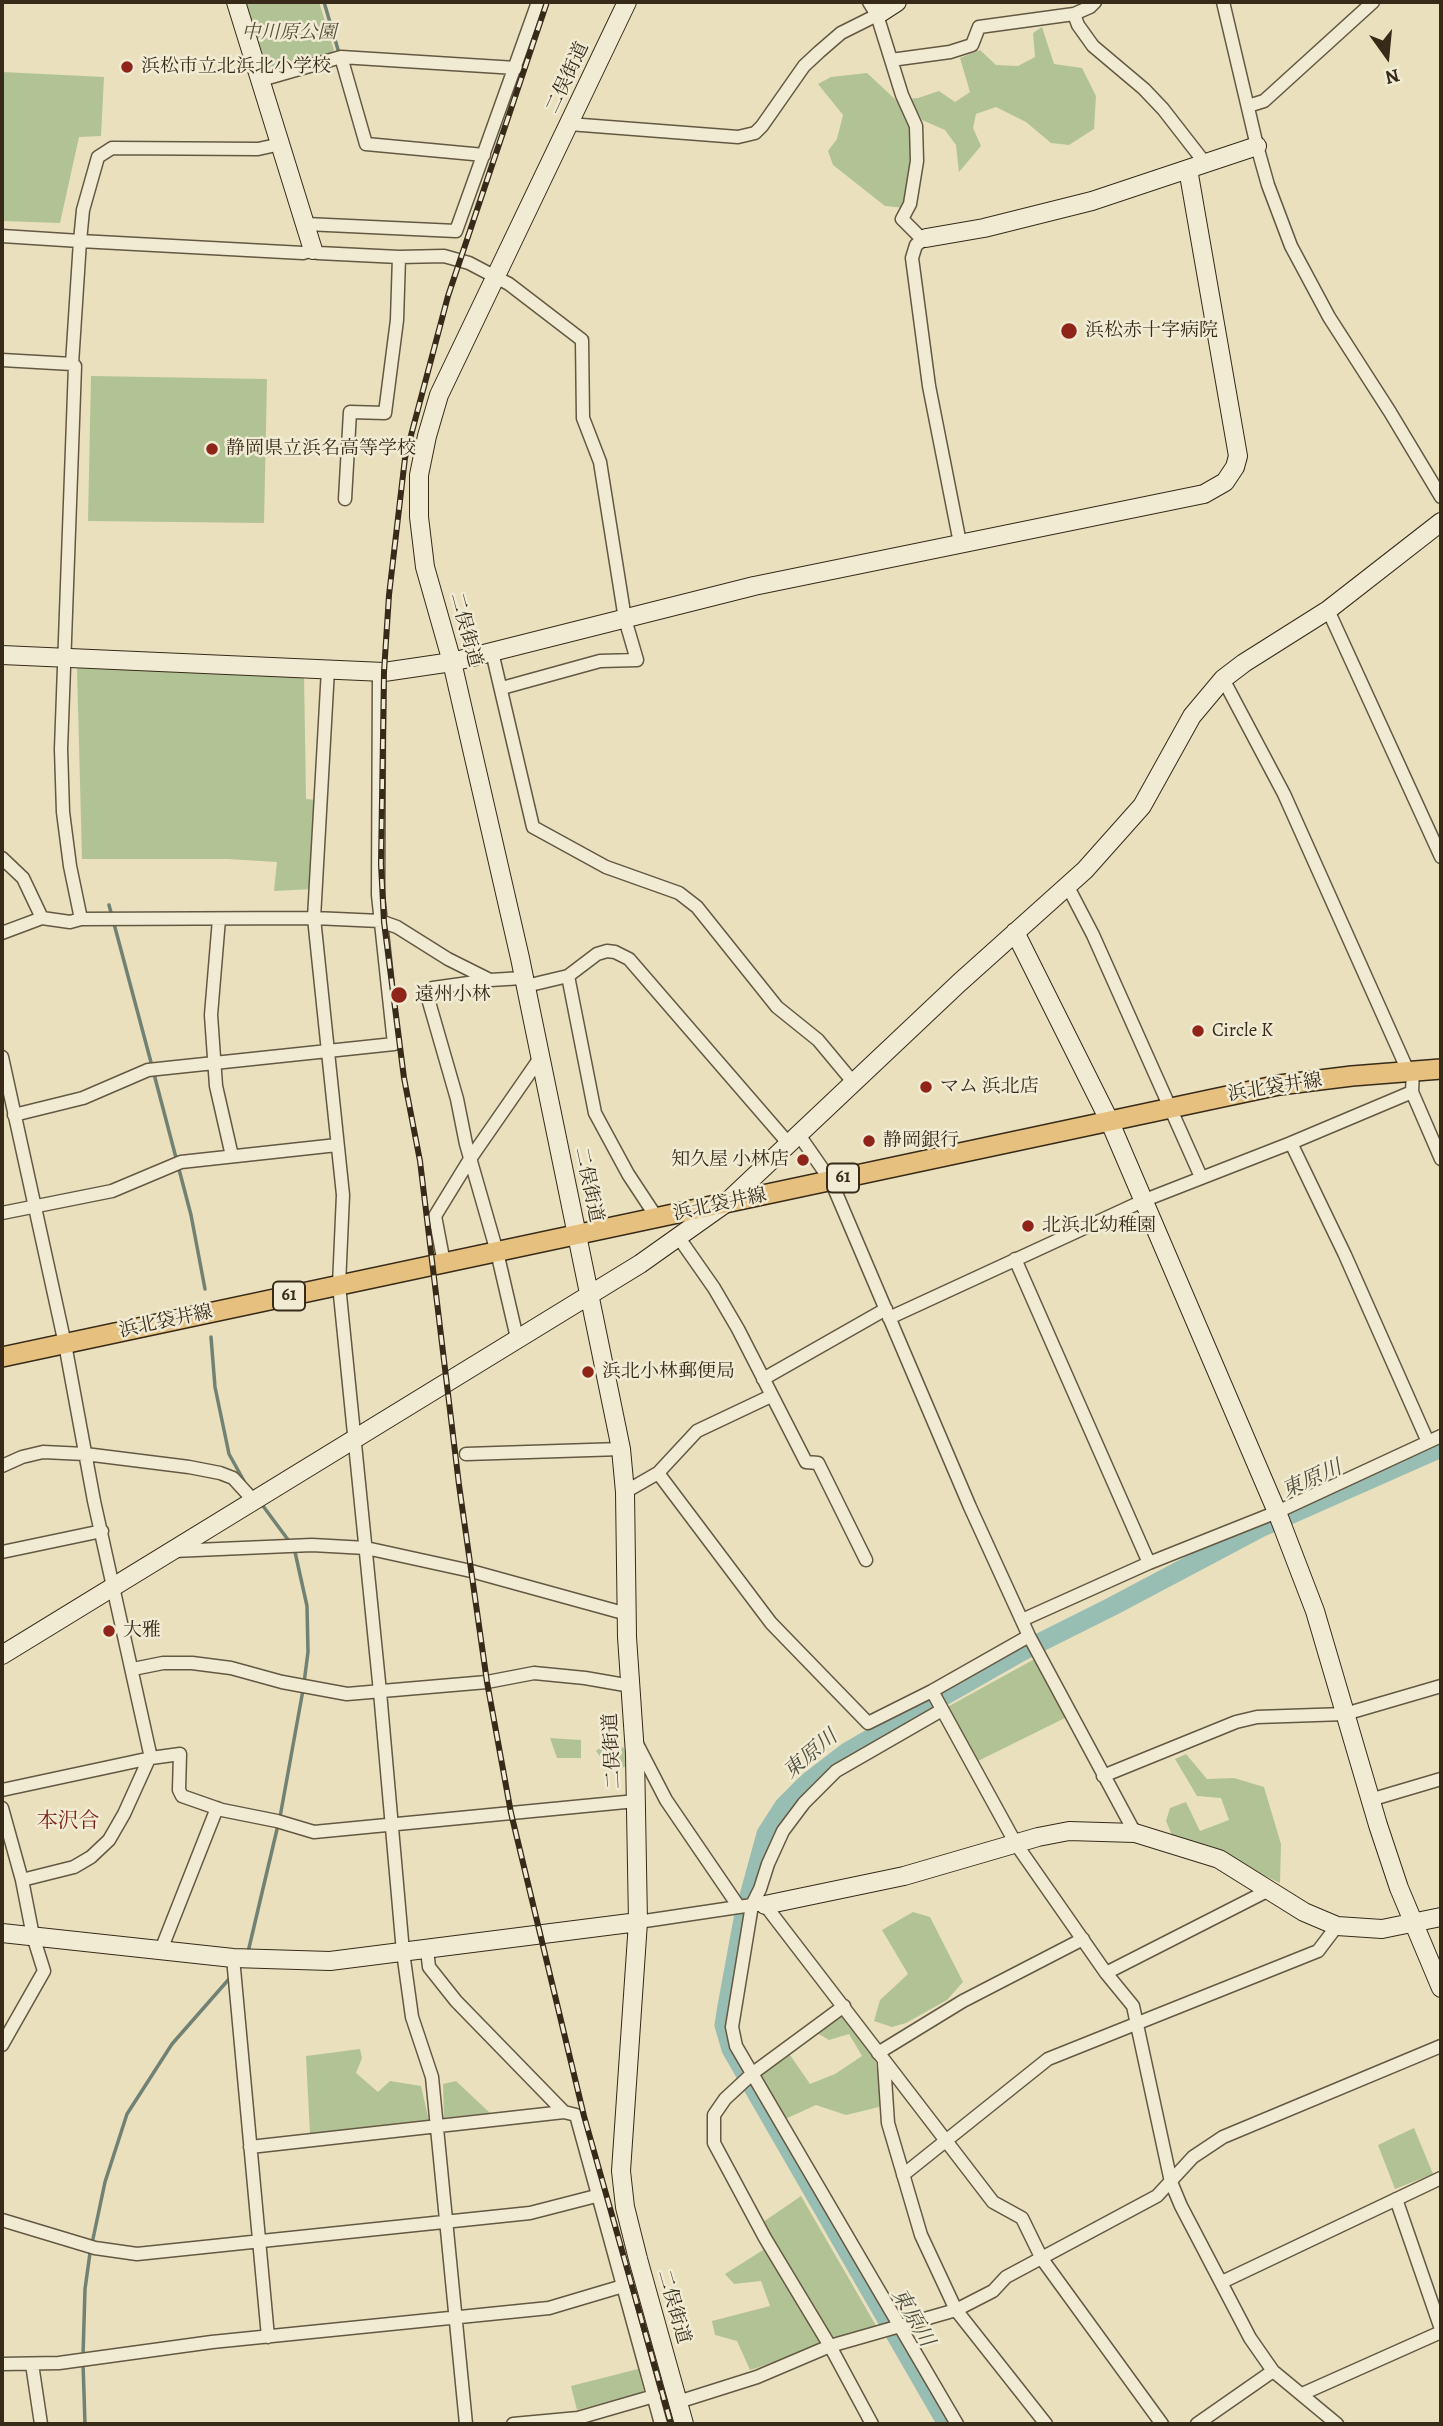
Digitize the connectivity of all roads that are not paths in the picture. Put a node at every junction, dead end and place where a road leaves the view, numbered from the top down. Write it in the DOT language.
graph roads {
  1 [pos="236,2"];
  2 [pos="538,2"];
  3 [pos="627,2"];
  4 [pos="897,2"];
  5 [pos="1095,2"];
  6 [pos="1223,2"];
  7 [pos="1373,2"];
  8 [pos="873,8"];
  9 [pos="1074,14"];
  10 [pos="341,57"];
  11 [pos="891,60"];
  12 [pos="516,68"];
  13 [pos="261,80"];
  14 [pos="1248,106"];
  15 [pos="569,124"];
  16 [pos="281,144"];
  17 [pos="1257,146"];
  18 [pos="484,155"];
  19 [pos="1196,166"];
  20 [pos="306,224"];
  21 [pos="2,236"];
  22 [pos="925,239"];
  23 [pos="80,241"];
  24 [pos="313,250"];
  25 [pos="399,257"];
  26 [pos="495,278"];
  27 [pos="2,360"];
  28 [pos="72,363"];
  29 [pos="1441,497"];
  30 [pos="345,499"];
  31 [pos="1441,522"];
  32 [pos="960,543"];
  33 [pos="1328,610"];
  34 [pos="625,619"];
  35 [pos="492,652"];
  36 [pos="2,655"];
  37 [pos="63,657"];
  38 [pos="452,662"];
  39 [pos="328,669"];
  40 [pos="379,672"];
  41 [pos="1223,679"];
  42 [pos="502,688"];
  43 [pos="1441,857"];
  44 [pos="2,858"];
  45 [pos="1067,885"];
  46 [pos="42,918"];
  47 [pos="314,918"];
  48 [pos="80,919"];
  49 [pos="219,919"];
  50 [pos="380,921"];
  51 [pos="1015,932"];
  52 [pos="2,933"];
  53 [pos="568,976"];
  54 [pos="491,980"];
  55 [pos="525,982"];
  56 [pos="328,1052"];
  57 [pos="2,1057"];
  58 [pos="540,1058"];
  59 [pos="215,1063"];
  60 [pos="1441,1069"];
  61 [pos="1411,1071"];
  62 [pos="853,1082"];
  63 [pos="1412,1092"];
  64 [pos="1171,1107"];
  65 [pos="10,1114"];
  66 [pos="1109,1120"];
  67 [pos="794,1140"];
  68 [pos="1291,1143"];
  69 [pos="337,1145"];
  70 [pos="232,1156"];
  71 [pos="470,1159"];
  72 [pos="1441,1159"];
  73 [pos="1201,1177"];
  74 [pos="831,1181"];
  75 [pos="1145,1200"];
  76 [pos="726,1203"];
  77 [pos="34,1206"];
  78 [pos="2,1213"];
  79 [pos="657,1218"];
  80 [pos="577,1234"];
  81 [pos="679,1238"];
  82 [pos="498,1252"];
  83 [pos="1015,1259"];
  84 [pos="443,1264"];
  85 [pos="339,1285"];
  86 [pos="589,1294"];
  87 [pos="888,1314"];
  88 [pos="517,1338"];
  89 [pos="65,1344"];
  90 [pos="2,1357"];
  91 [pos="763,1379"];
  92 [pos="771,1396"];
  93 [pos="1441,1436"];
  94 [pos="355,1438"];
  95 [pos="1428,1442"];
  96 [pos="621,1449"];
  97 [pos="85,1454"];
  98 [pos="466,1454"];
  99 [pos="2,1466"];
  100 [pos="658,1473"];
  101 [pos="625,1492"];
  102 [pos="254,1501"];
  103 [pos="1277,1512"];
  104 [pos="102,1531"];
  105 [pos="366,1548"];
  106 [pos="173,1551"];
  107 [pos="2,1552"];
  108 [pos="866,1560"];
  109 [pos="1149,1563"];
  110 [pos="113,1587"];
  111 [pos="627,1614"];
  112 [pos="1022,1620"];
  113 [pos="1029,1636"];
  114 [pos="2,1655"];
  115 [pos="133,1669"];
  116 [pos="631,1686"];
  117 [pos="1441,1686"];
  118 [pos="932,1691"];
  119 [pos="380,1692"];
  120 [pos="942,1710"];
  121 [pos="1345,1714"];
  122 [pos="634,1739"];
  123 [pos="150,1759"];
  124 [pos="1103,1776"];
  125 [pos="1441,1779"];
  126 [pos="2,1790"];
  127 [pos="1370,1800"];
  128 [pos="636,1801"];
  129 [pos="2,1808"];
  130 [pos="217,1808"];
  131 [pos="393,1826"];
  132 [pos="1135,1833"];
  133 [pos="1016,1844"];
  134 [pos="22,1881"];
  135 [pos="1267,1891"];
  136 [pos="749,1906"];
  137 [pos="1441,1917"];
  138 [pos="638,1922"];
  139 [pos="1413,1923"];
  140 [pos="1337,1926"];
  141 [pos="2,1933"];
  142 [pos="33,1936"];
  143 [pos="1083,1939"];
  144 [pos="161,1950"];
  145 [pos="427,1950"];
  146 [pos="403,1952"];
  147 [pos="233,1958"];
  148 [pos="1106,1973"];
  149 [pos="1441,1989"];
  150 [pos="844,2006"];
  151 [pos="1135,2023"];
  152 [pos="2,2045"];
  153 [pos="1441,2046"];
  154 [pos="881,2058"];
  155 [pos="749,2076"];
  156 [pos="564,2112"];
  157 [pos="437,2126"];
  158 [pos="948,2141"];
  159 [pos="250,2147"];
  160 [pos="903,2175"];
  161 [pos="1441,2178"];
  162 [pos="1171,2182"];
  163 [pos="600,2195"];
  164 [pos="1396,2199"];
  165 [pos="2,2220"];
  166 [pos="445,2221"];
  167 [pos="260,2242"];
  168 [pos="1042,2259"];
  169 [pos="1222,2282"];
  170 [pos="623,2286"];
  171 [pos="956,2310"];
  172 [pos="456,2318"];
  173 [pos="895,2328"];
  174 [pos="1441,2330"];
  175 [pos="268,2337"];
  176 [pos="830,2346"];
  177 [pos="2,2364"];
  178 [pos="32,2364"];
  179 [pos="1273,2371"];
  180 [pos="1301,2394"];
  181 [pos="654,2396"];
  182 [pos="678,2402"];
  183 [pos="41,2424"];
  184 [pos="466,2424"];
  185 [pos="513,2424"];
  186 [pos="661,2424"];
  187 [pos="684,2424"];
  188 [pos="872,2424"];
  189 [pos="957,2424"];
  190 [pos="1046,2424"];
  191 [pos="1162,2424"];
  192 [pos="1197,2424"];
  193 [pos="1337,2424"];
  1 -- 13 [label="street"];
  2 -- 12 [label="street"];
  3 -- 15 [label="street, 二俣街道"];
  4 -- 8 [label="street"];
  5 -- 9 [label="street"];
  6 -- 14 [label="street"];
  7 -- 14 [label="street"];
  8 -- 11 [label="street"];
  8 -- 15 [label="street"];
  9 -- 11 [label="street"];
  9 -- 19 [label="street"];
  10 -- 12 [label="street"];
  10 -- 13 [label="street"];
  10 -- 18 [label="street"];
  11 -- 22 [label="street"];
  12 -- 18 [label="street"];
  13 -- 16 [label="street"];
  14 -- 17 [label="street"];
  15 -- 26 [label="street, 二俣街道"];
  16 -- 20 [label="street"];
  16 -- 23 [label="street"];
  17 -- 19 [label="street"];
  17 -- 29 [label="street"];
  18 -- 20 [label="street"];
  19 -- 22 [label="street"];
  19 -- 32 [label="street"];
  20 -- 24 [label="street"];
  21 -- 23 [label="street"];
  22 -- 32 [label="street"];
  23 -- 24 [label="street"];
  23 -- 28 [label="street"];
  24 -- 25 [label="street"];
  25 -- 26 [label="street"];
  25 -- 30 [label="street"];
  26 -- 34 [label="street"];
  26 -- 38 [label="street, 二俣街道"];
  27 -- 28 [label="street"];
  28 -- 37 [label="street"];
  31 -- 33 [label="street"];
  32 -- 34 [label="street"];
  33 -- 41 [label="street"];
  33 -- 43 [label="street"];
  34 -- 35 [label="street"];
  34 -- 42 [label="street"];
  35 -- 38 [label="street"];
  35 -- 42 [label="street"];
  36 -- 37 [label="street"];
  37 -- 39 [label="street"];
  37 -- 48 [label="street"];
  38 -- 40 [label="street"];
  38 -- 55 [label="street, 二俣街道"];
  39 -- 40 [label="street"];
  39 -- 47 [label="street"];
  40 -- 50 [label="street"];
  41 -- 45 [label="street"];
  41 -- 61 [label="street"];
  42 -- 62 [label="street"];
  44 -- 46 [label="street"];
  45 -- 51 [label="street"];
  45 -- 64 [label="street"];
  46 -- 48 [label="street"];
  46 -- 52 [label="street"];
  47 -- 49 [label="street"];
  47 -- 50 [label="street"];
  47 -- 56 [label="street"];
  48 -- 49 [label="street"];
  49 -- 59 [label="street"];
  50 -- 54 [label="street"];
  50 -- 56 [label="street"];
  51 -- 62 [label="street"];
  51 -- 66 [label="street"];
  53 -- 55 [label="street"];
  53 -- 67 [label="street"];
  53 -- 79 [label="street"];
  54 -- 55 [label="street"];
  54 -- 71 [label="street"];
  55 -- 58 [label="street, 二俣街道"];
  56 -- 59 [label="street"];
  56 -- 69 [label="street"];
  57 -- 65 [label="street"];
  58 -- 71 [label="street"];
  58 -- 80 [label="street, 二俣街道"];
  59 -- 65 [label="street"];
  59 -- 70 [label="street"];
  60 -- 61 [label="main road, 浜北袋井線 / 61"];
  61 -- 63 [label="street"];
  61 -- 64 [label="main road, 浜北袋井線 / 61"];
  62 -- 67 [label="street"];
  63 -- 68 [label="street"];
  63 -- 72 [label="street"];
  64 -- 66 [label="main road, 浜北袋井線 / 61"];
  64 -- 73 [label="street"];
  65 -- 77 [label="street"];
  66 -- 74 [label="main road, 浜北袋井線 / 61"];
  66 -- 75 [label="street"];
  67 -- 74 [label="street"];
  67 -- 76 [label="street"];
  68 -- 73 [label="street"];
  68 -- 95 [label="street"];
  69 -- 70 [label="street"];
  69 -- 85 [label="street"];
  70 -- 77 [label="street"];
  71 -- 82 [label="street"];
  71 -- 84 [label="street"];
  73 -- 75 [label="street"];
  74 -- 76 [label="main road, 浜北袋井線 / 61"];
  74 -- 87 [label="street"];
  75 -- 83 [label="street"];
  75 -- 103 [label="street"];
  76 -- 79 [label="main road, 浜北袋井線 / 61"];
  76 -- 81 [label="street"];
  77 -- 78 [label="street"];
  77 -- 89 [label="street"];
  79 -- 80 [label="main road, 浜北袋井線 / 61"];
  80 -- 82 [label="main road, 浜北袋井線 / 61"];
  80 -- 86 [label="street, 二俣街道"];
  81 -- 86 [label="street"];
  81 -- 91 [label="street"];
  82 -- 84 [label="main road, 浜北袋井線 / 61"];
  82 -- 88 [label="street"];
  83 -- 87 [label="street"];
  83 -- 109 [label="street"];
  84 -- 85 [label="main road, 浜北袋井線 / 61"];
  85 -- 89 [label="main road, 浜北袋井線 / 61"];
  85 -- 94 [label="street"];
  86 -- 88 [label="street"];
  86 -- 96 [label="street, 二俣街道"];
  87 -- 91 [label="street"];
  87 -- 112 [label="street"];
  88 -- 94 [label="street"];
  89 -- 90 [label="main road, 浜北袋井線 / 61"];
  89 -- 97 [label="street"];
  91 -- 92 [label="street"];
  92 -- 100 [label="street"];
  92 -- 108 [label="street"];
  93 -- 95 [label="street"];
  94 -- 102 [label="street"];
  94 -- 105 [label="street"];
  95 -- 103 [label="street"];
  96 -- 98 [label="street"];
  96 -- 101 [label="street, 二俣街道"];
  97 -- 99 [label="street"];
  97 -- 102 [label="street"];
  97 -- 104 [label="street"];
  100 -- 101 [label="street"];
  100 -- 118 [label="street"];
  101 -- 111 [label="street, 二俣街道"];
  102 -- 106 [label="street"];
  103 -- 109 [label="street"];
  103 -- 121 [label="street"];
  104 -- 107 [label="street"];
  104 -- 110 [label="street"];
  105 -- 106 [label="street"];
  105 -- 111 [label="street"];
  105 -- 119 [label="street"];
  106 -- 110 [label="street"];
  109 -- 112 [label="street"];
  110 -- 114 [label="street"];
  110 -- 115 [label="street"];
  111 -- 116 [label="street, 二俣街道"];
  112 -- 113 [label="street"];
  113 -- 118 [label="street"];
  113 -- 124 [label="street"];
  115 -- 119 [label="street"];
  115 -- 123 [label="street"];
  116 -- 119 [label="street"];
  116 -- 122 [label="street, 二俣街道"];
  117 -- 121 [label="street"];
  118 -- 120 [label="street"];
  119 -- 131 [label="street"];
  120 -- 133 [label="street"];
  120 -- 136 [label="street"];
  121 -- 124 [label="street"];
  121 -- 127 [label="street"];
  122 -- 128 [label="street, 二俣街道"];
  122 -- 136 [label="street"];
  123 -- 126 [label="street"];
  123 -- 130 [label="street"];
  123 -- 134 [label="street"];
  124 -- 132 [label="street"];
  125 -- 127 [label="street"];
  127 -- 139 [label="street"];
  128 -- 131 [label="street"];
  128 -- 138 [label="street, 二俣街道"];
  129 -- 134 [label="street"];
  130 -- 131 [label="street"];
  130 -- 144 [label="street"];
  131 -- 146 [label="street"];
  132 -- 133 [label="street"];
  132 -- 135 [label="street"];
  133 -- 136 [label="street"];
  133 -- 143 [label="street"];
  134 -- 142 [label="street"];
  135 -- 140 [label="street"];
  135 -- 148 [label="street"];
  136 -- 138 [label="street"];
  136 -- 150 [label="street"];
  136 -- 155 [label="street"];
  137 -- 139 [label="street"];
  138 -- 145 [label="street"];
  138 -- 182 [label="street, 二俣街道"];
  139 -- 140 [label="street"];
  139 -- 149 [label="street"];
  140 -- 151 [label="street"];
  141 -- 142 [label="street"];
  142 -- 144 [label="street"];
  142 -- 152 [label="street"];
  143 -- 148 [label="street"];
  143 -- 154 [label="street"];
  144 -- 147 [label="street"];
  145 -- 146 [label="street"];
  145 -- 156 [label="street"];
  146 -- 147 [label="street"];
  146 -- 157 [label="street"];
  147 -- 159 [label="street"];
  148 -- 151 [label="street"];
  150 -- 154 [label="street"];
  150 -- 155 [label="street"];
  151 -- 158 [label="street"];
  151 -- 162 [label="street"];
  153 -- 162 [label="street"];
  154 -- 158 [label="street"];
  154 -- 160 [label="street"];
  155 -- 173 [label="street"];
  155 -- 176 [label="street"];
  156 -- 157 [label="street"];
  156 -- 163 [label="street"];
  157 -- 159 [label="street"];
  157 -- 166 [label="street"];
  158 -- 160 [label="street"];
  158 -- 168 [label="street"];
  159 -- 167 [label="street"];
  160 -- 171 [label="street"];
  161 -- 164 [label="street"];
  162 -- 168 [label="street"];
  162 -- 169 [label="street"];
  163 -- 166 [label="street"];
  163 -- 170 [label="street"];
  164 -- 169 [label="street"];
  164 -- 174 [label="street"];
  165 -- 167 [label="street"];
  166 -- 167 [label="street"];
  166 -- 172 [label="street"];
  167 -- 175 [label="street"];
  168 -- 171 [label="street"];
  168 -- 191 [label="street"];
  169 -- 179 [label="street"];
  170 -- 172 [label="street"];
  170 -- 181 [label="street"];
  171 -- 173 [label="street"];
  171 -- 190 [label="street"];
  172 -- 175 [label="street"];
  172 -- 184 [label="street"];
  173 -- 176 [label="street"];
  173 -- 189 [label="street"];
  174 -- 180 [label="street"];
  175 -- 178 [label="street"];
  176 -- 182 [label="street"];
  176 -- 188 [label="street"];
  177 -- 178 [label="street"];
  178 -- 183 [label="street"];
  179 -- 180 [label="street"];
  179 -- 192 [label="street"];
  180 -- 193 [label="street"];
  181 -- 185 [label="street"];
  181 -- 186 [label="street"];
  182 -- 187 [label="street, 二俣街道"];
}
